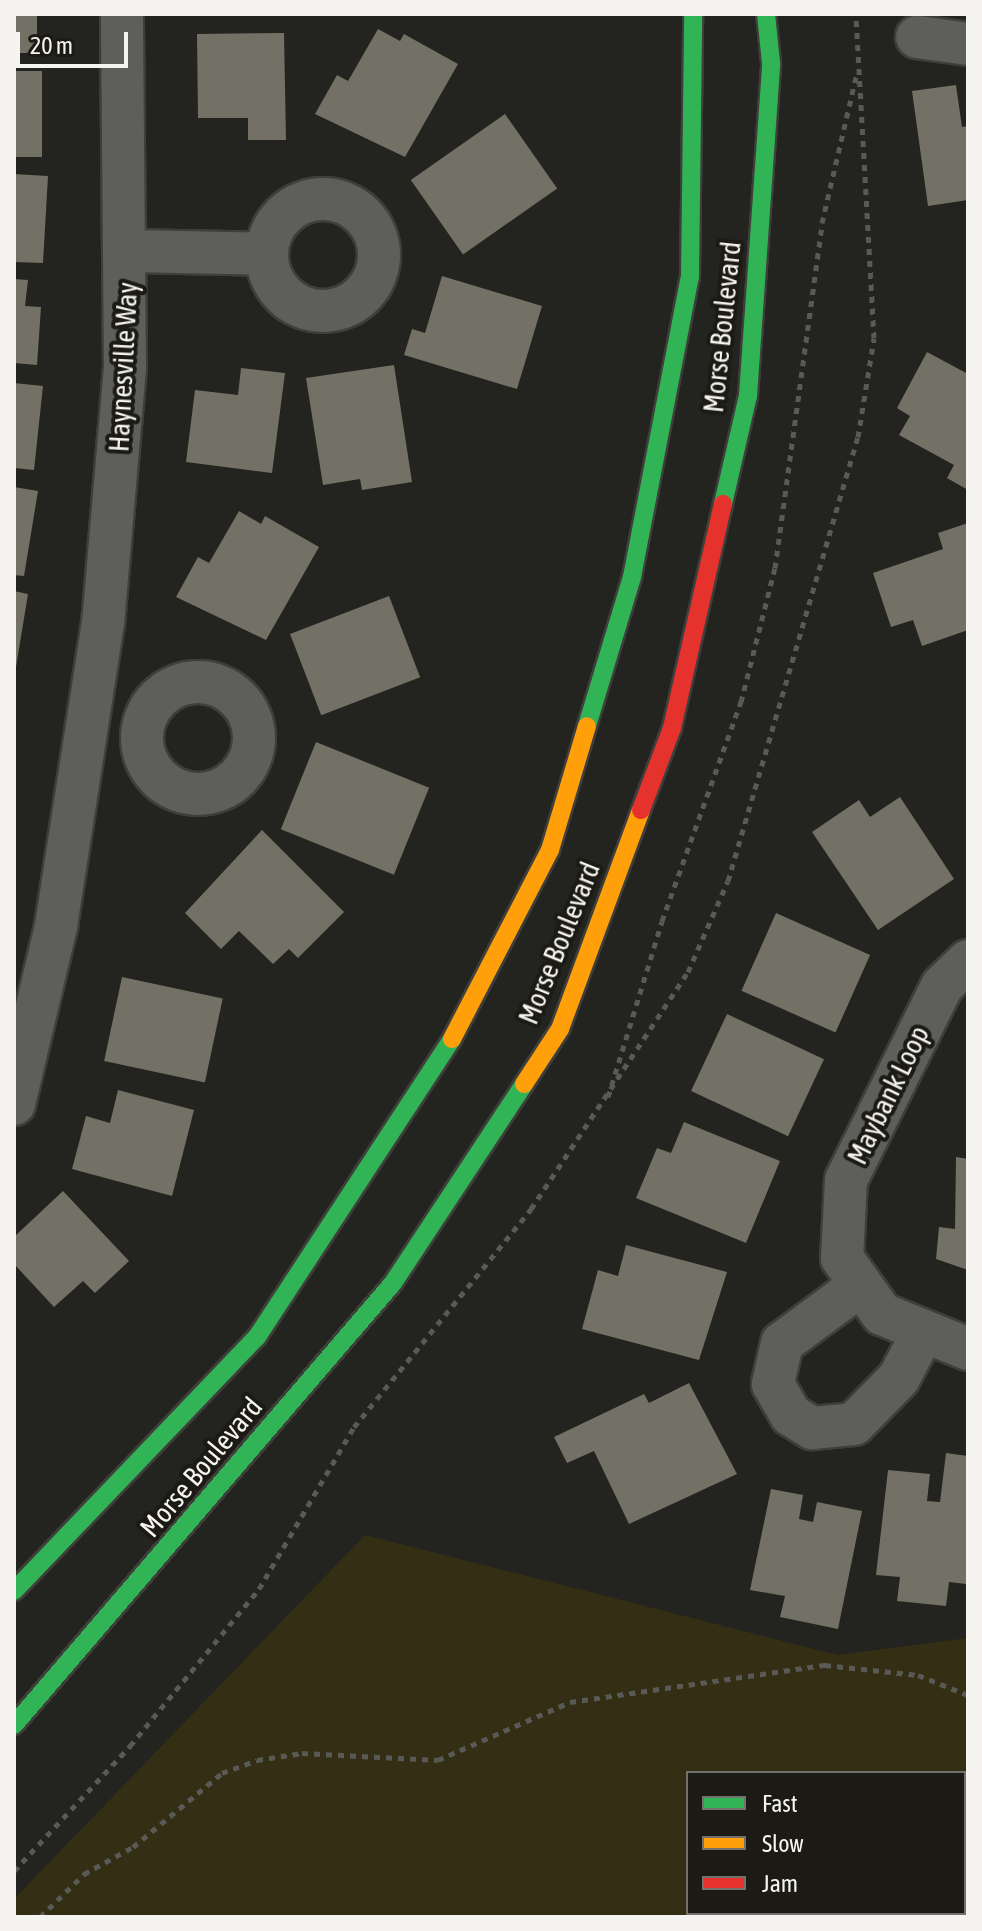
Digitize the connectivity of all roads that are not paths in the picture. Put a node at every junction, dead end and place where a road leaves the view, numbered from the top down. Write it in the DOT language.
graph roads {
  1 [pos="122,14"];
  2 [pos="693,14"];
  3 [pos="766,14"];
  4 [pos="917,37"];
  5 [pos="968,44"];
  6 [pos="128,251"];
  7 [pos="267,254"];
  8 [pos="91,718"];
  9 [pos="142,728"];
  10 [pos="968,961"];
  11 [pos="14,1104"];
  12 [pos="858,1287"];
  13 [pos="922,1334"];
  14 [pos="968,1349"];
  15 [pos="14,1591"];
  16 [pos="14,1725"];
  1 -- 6 [label="street, Haynesville Way"];
  2 -- 15 [label="main road, Morse Boulevard"];
  3 -- 16 [label="main road, Morse Boulevard"];
  4 -- 5 [label="street"];
  6 -- 7 [label="street"];
  6 -- 8 [label="street, Haynesville Way"];
  8 -- 9 [label="street"];
  8 -- 11 [label="street, Haynesville Way"];
  10 -- 12 [label="street, Maybank Loop"];
  12 -- 13 [label="street, Maybank Loop"];
  12 -- 13 [label="street"];
  13 -- 14 [label="street, Maybank Loop"];
}
